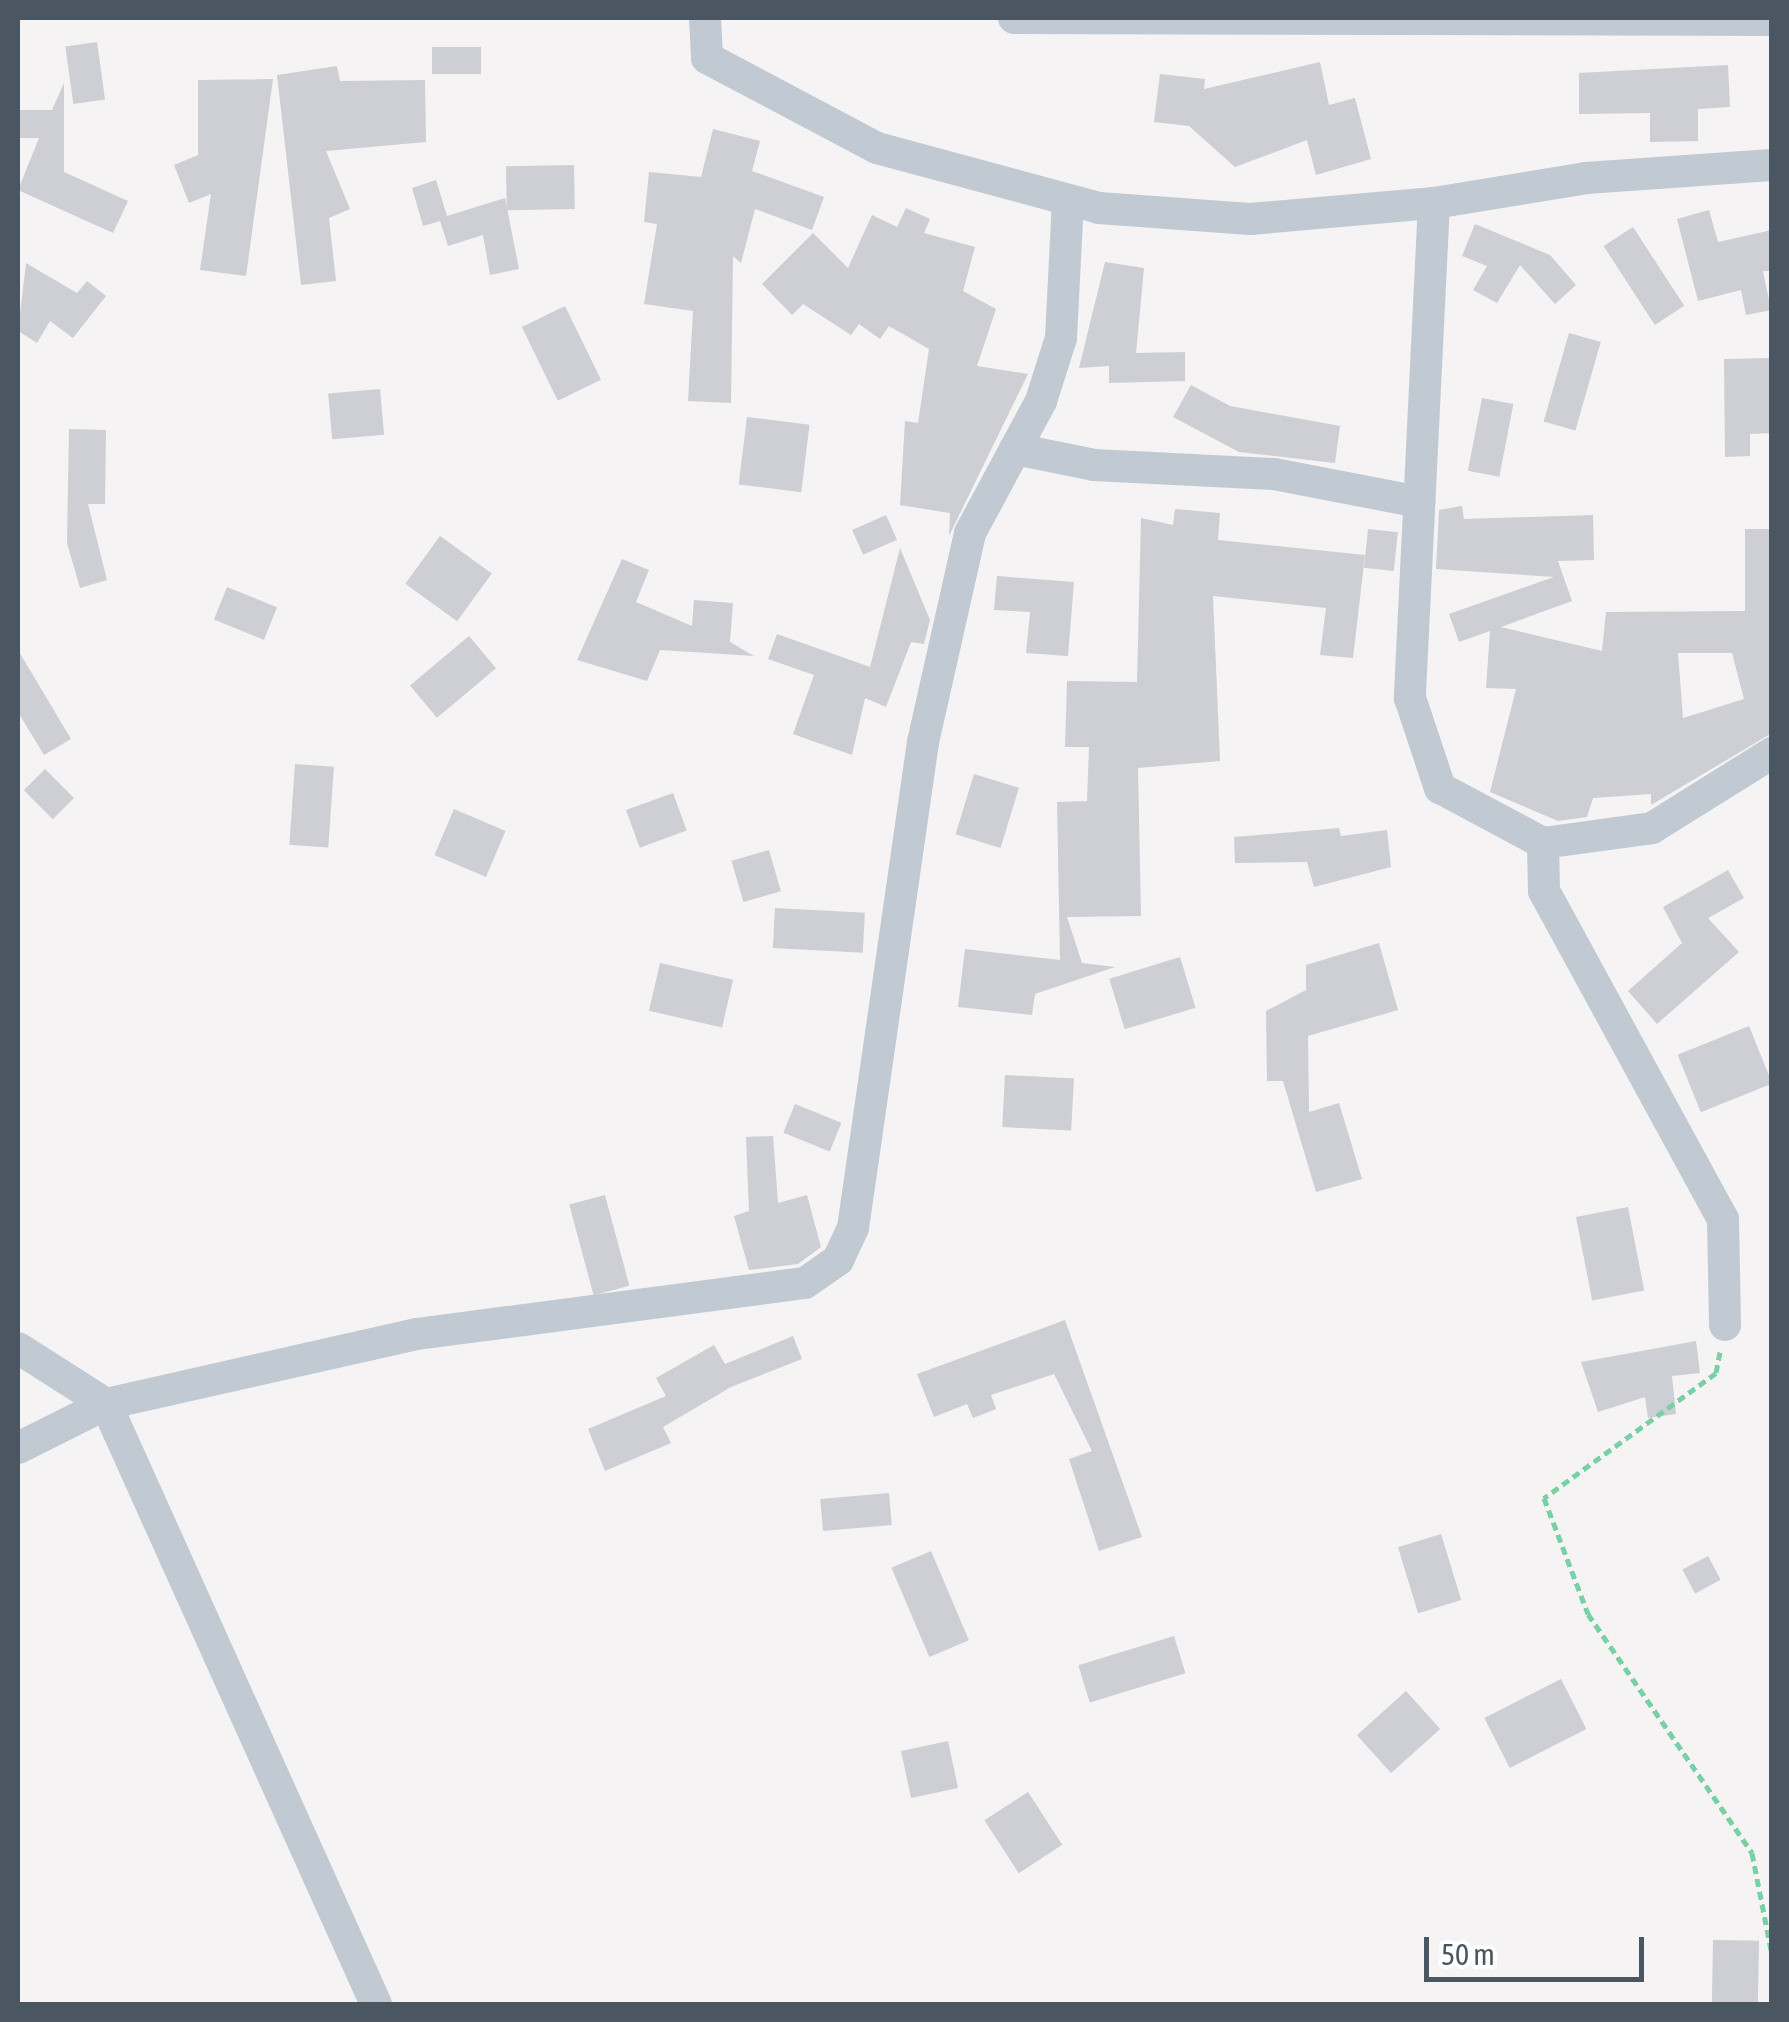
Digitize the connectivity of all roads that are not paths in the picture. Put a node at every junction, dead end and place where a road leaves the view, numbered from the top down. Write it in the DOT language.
graph roads {
  1 [pos="704,18"];
  2 [pos="1014,18"];
  3 [pos="1139,18"];
  4 [pos="1772,20"];
  5 [pos="1772,164"];
  6 [pos="1068,200"];
  7 [pos="1434,203"];
  8 [pos="1014,449"];
  9 [pos="1420,502"];
  10 [pos="1772,753"];
  11 [pos="1543,843"];
  12 [pos="1725,1326"];
  13 [pos="18,1348"];
  14 [pos="106,1404"];
  15 [pos="18,1448"];
  16 [pos="376,2004"];
  1 -- 6 [label="street"];
  2 -- 3 [label="street"];
  3 -- 4 [label="street"];
  5 -- 7 [label="street"];
  6 -- 7 [label="street"];
  6 -- 8 [label="street"];
  7 -- 9 [label="street"];
  8 -- 9 [label="street"];
  8 -- 14 [label="street"];
  9 -- 11 [label="street"];
  10 -- 11 [label="street"];
  11 -- 12 [label="street"];
  13 -- 14 [label="street"];
  14 -- 15 [label="street"];
  14 -- 16 [label="street"];
}
